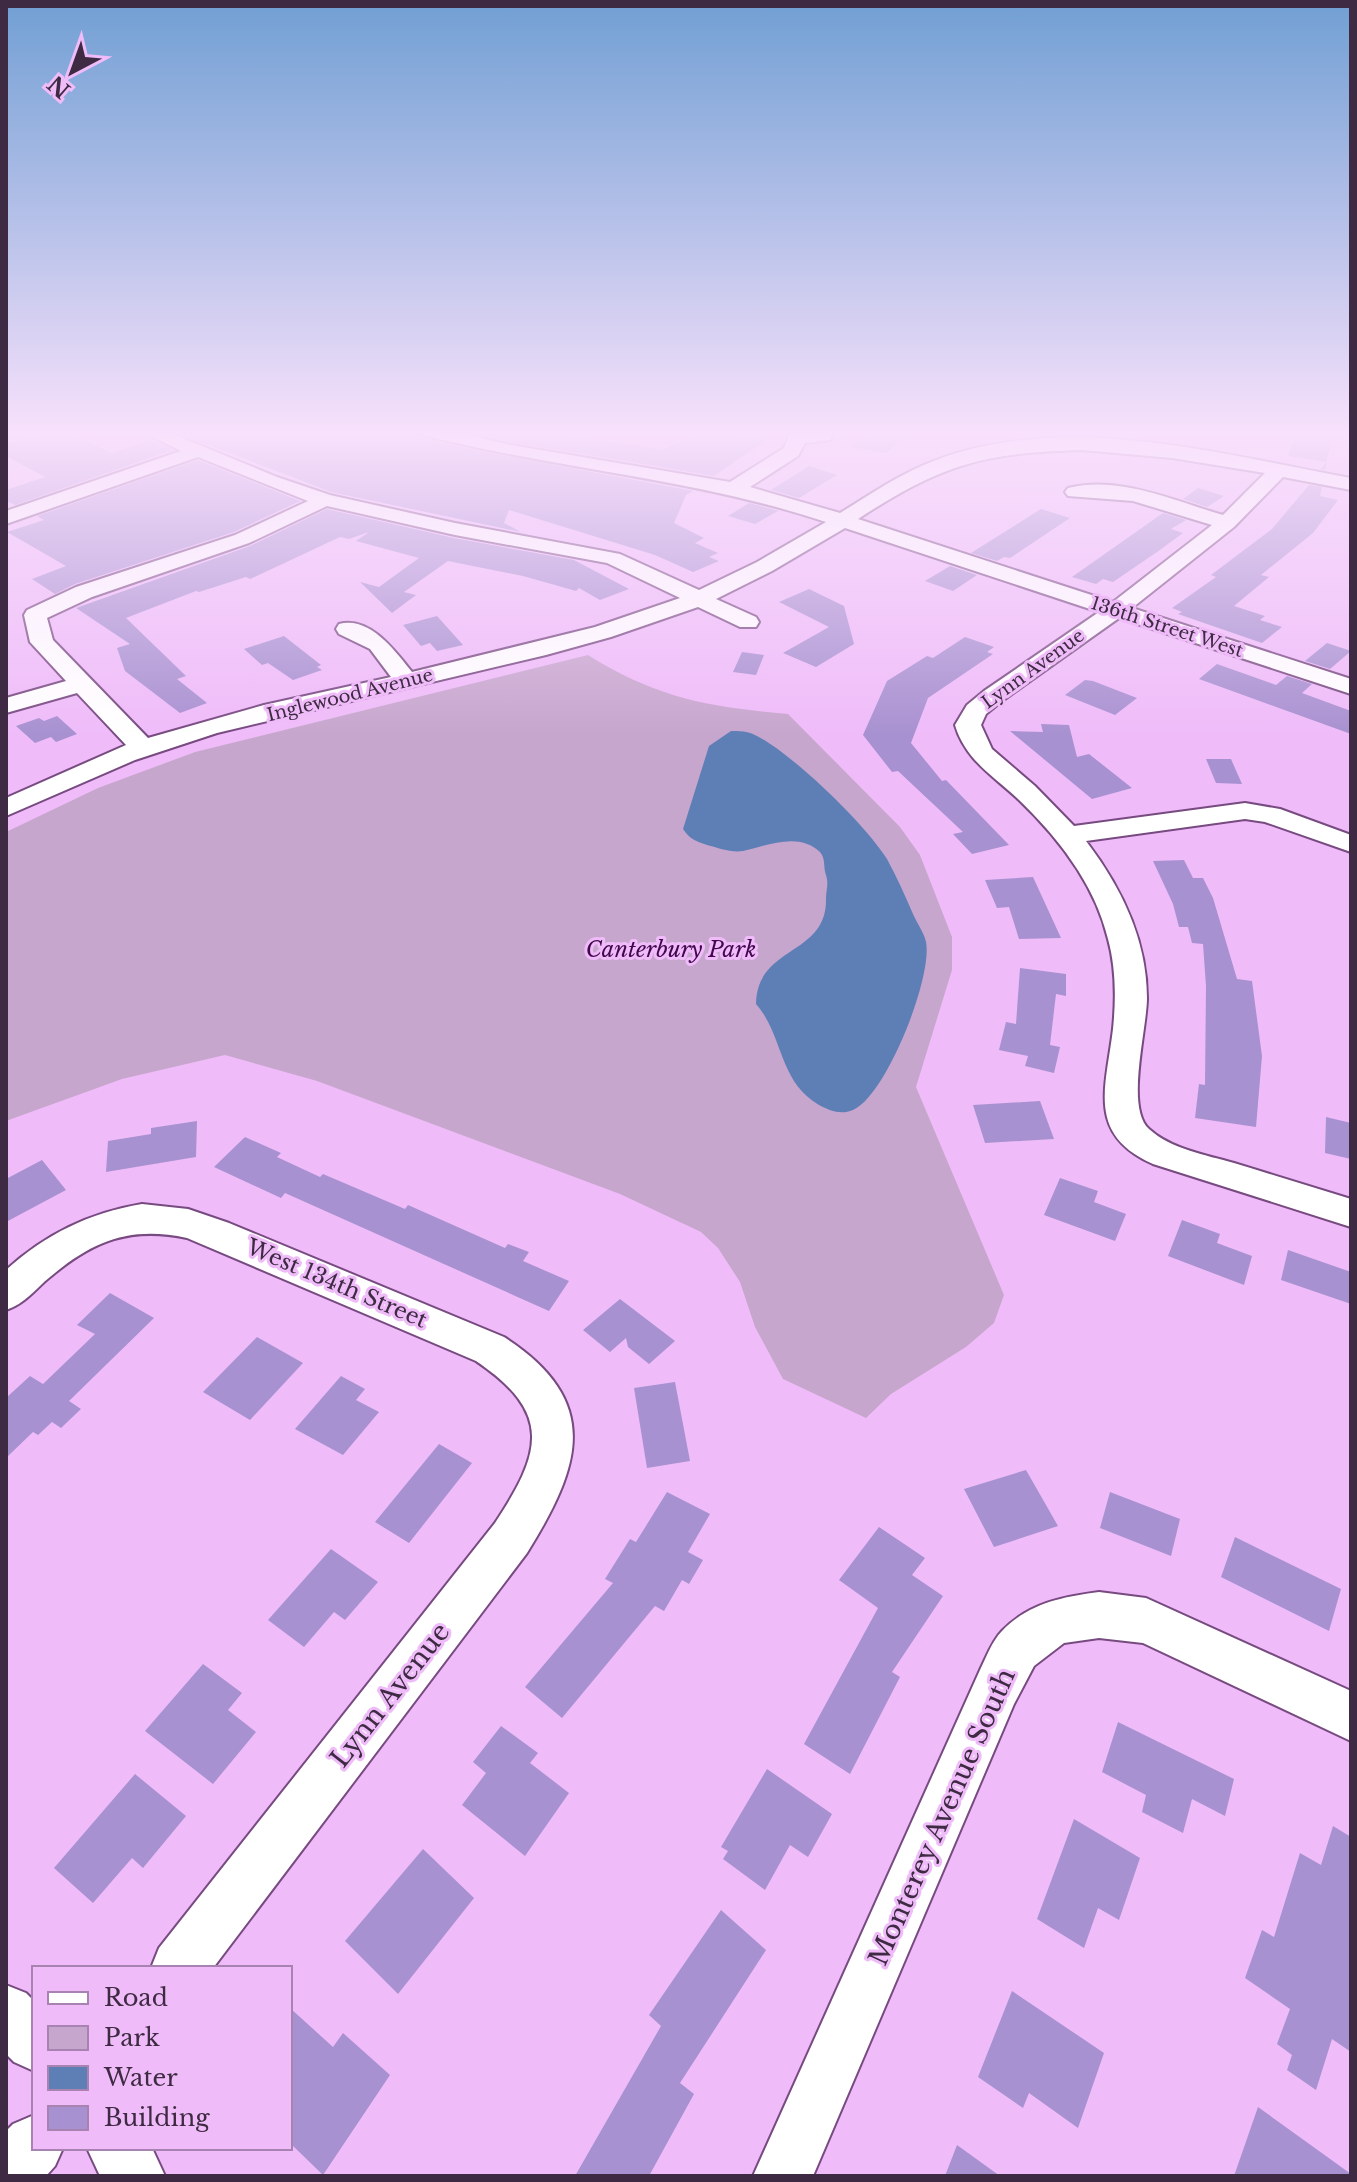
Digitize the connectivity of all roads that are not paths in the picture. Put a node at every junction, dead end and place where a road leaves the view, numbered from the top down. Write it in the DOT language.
graph roads {
  1 [pos="257,532"];
  2 [pos="470,532"];
  3 [pos="825,532"];
  4 [pos="880,532"];
  5 [pos="1216,532"];
  6 [pos="699,598"];
  7 [pos="1115,611"];
  8 [pos="748,622"];
  9 [pos="347,629"];
  10 [pos="407,681"];
  11 [pos="81,684"];
  12 [pos="1351,687"];
  13 [pos="6,706"];
  14 [pos="143,748"];
  15 [pos="6,808"];
  16 [pos="1070,835"];
  17 [pos="1351,844"];
  18 [pos="1351,1213"];
  19 [pos="6,1294"];
  20 [pos="547,1403"];
  21 [pos="1351,1716"];
  22 [pos="181,1966"];
  23 [pos="6,2013"];
  24 [pos="32,2040"];
  25 [pos="32,2147"];
  26 [pos="118,2150"];
  27 [pos="6,2175"];
  28 [pos="135,2176"];
  29 [pos="783,2176"];
  1 -- 11 [label="street"];
  2 -- 6 [label="street"];
  3 -- 6 [label="street, Inglewood Avenue"];
  4 -- 7 [label="street, 136th Street West"];
  5 -- 7 [label="street, Lynn Avenue"];
  6 -- 8 [label="street"];
  6 -- 10 [label="street, Inglewood Avenue"];
  7 -- 12 [label="street, 136th Street West"];
  7 -- 16 [label="street, Lynn Avenue"];
  9 -- 10 [label="street"];
  10 -- 14 [label="street, Inglewood Avenue"];
  11 -- 13 [label="street"];
  11 -- 14 [label="street"];
  14 -- 15 [label="street, Inglewood Avenue"];
  16 -- 17 [label="street"];
  16 -- 18 [label="street, Lynn Avenue"];
  19 -- 20 [label="street, West 134th Street"];
  20 -- 22 [label="street, Lynn Avenue"];
  21 -- 29 [label="street, Monterey Avenue South"];
  23 -- 24 [label="street"];
  25 -- 27 [label="street"];
  26 -- 28 [label="street"];
}
